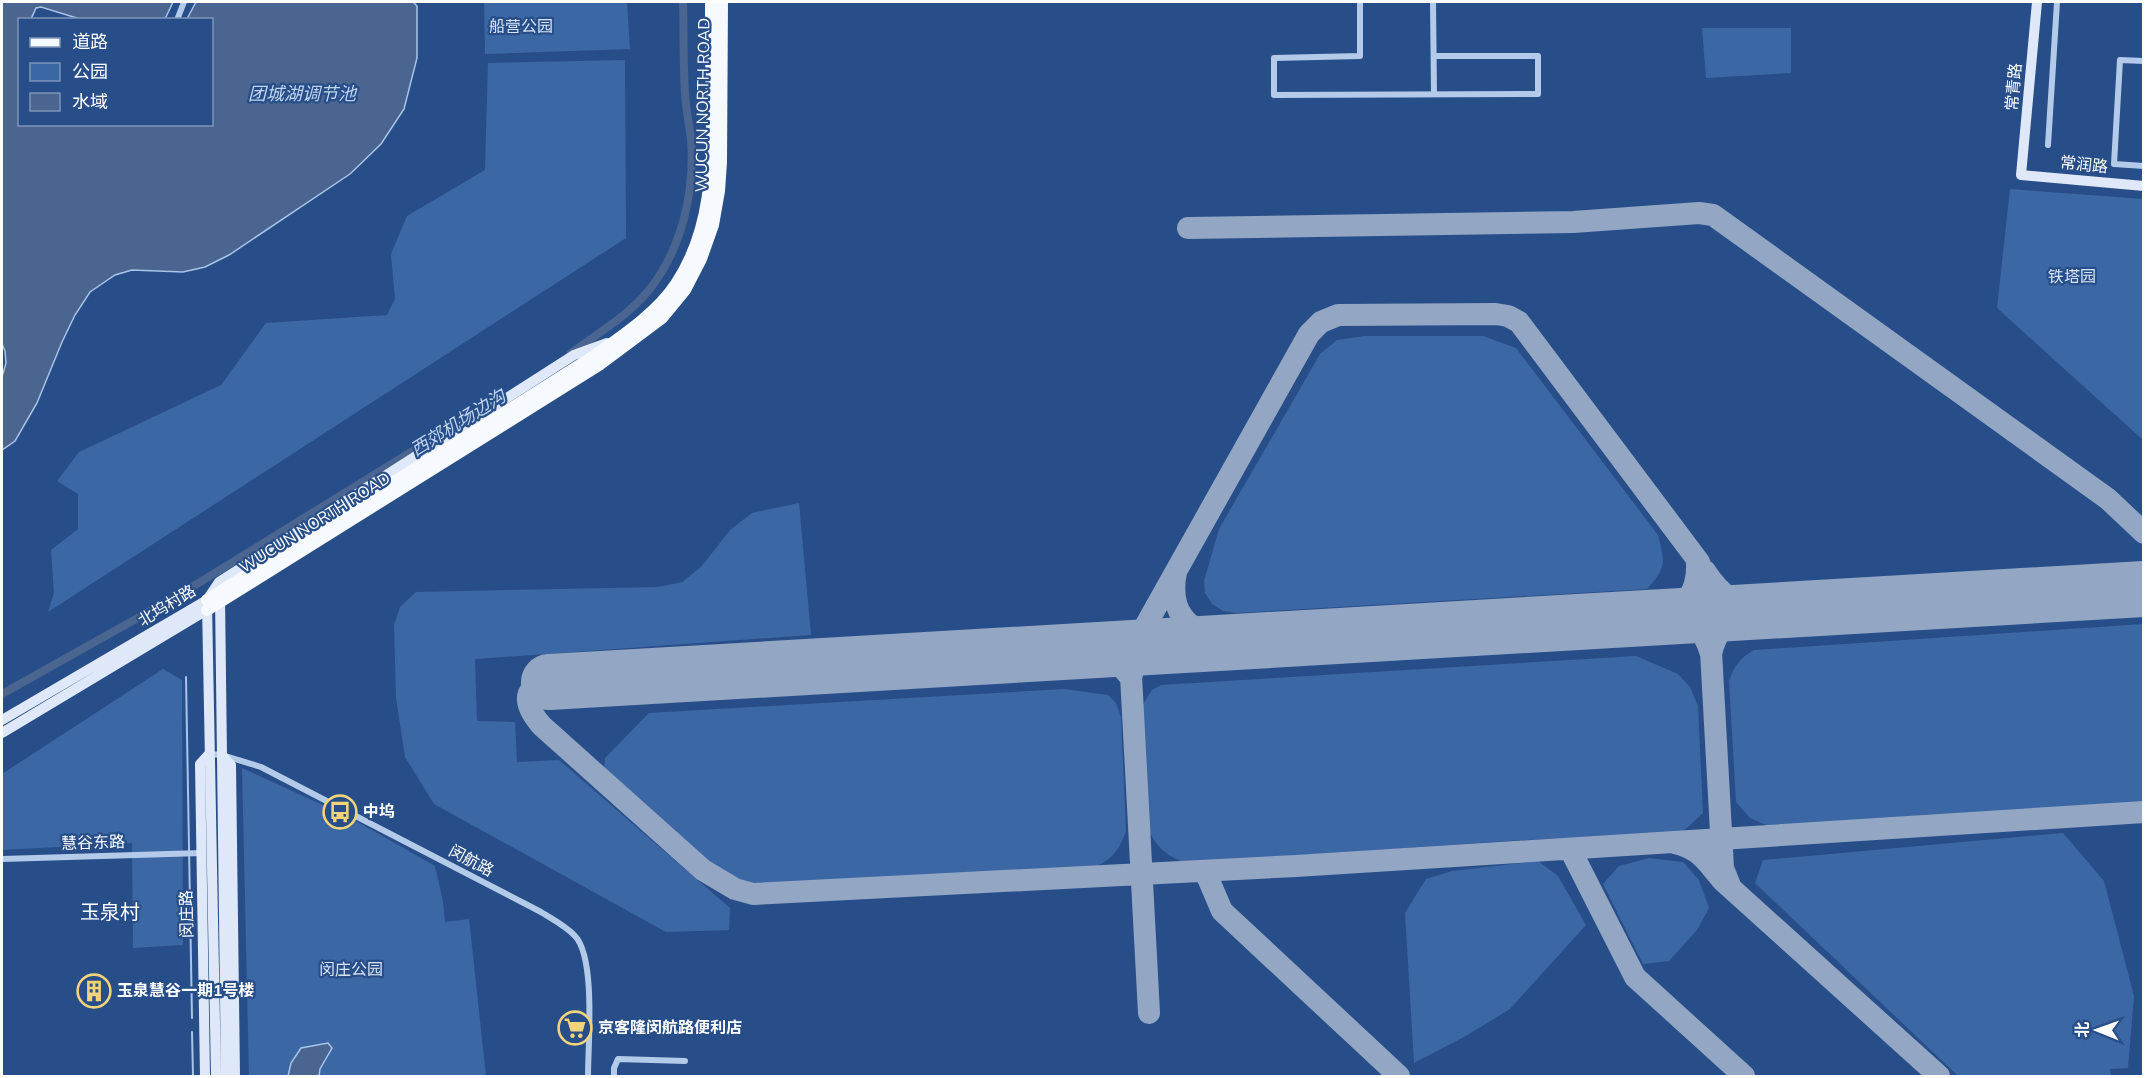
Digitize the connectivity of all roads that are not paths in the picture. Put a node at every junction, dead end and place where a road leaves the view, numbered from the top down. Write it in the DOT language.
graph roads {
  1 [pos="184,2"];
  2 [pos="711,2"];
  3 [pos="722,2"];
  4 [pos="1359,2"];
  5 [pos="1433,2"];
  6 [pos="2037,2"];
  7 [pos="2056,2"];
  8 [pos="178,18"];
  9 [pos="1434,56"];
  10 [pos="2144,61"];
  11 [pos="1434,94"];
  12 [pos="2048,145"];
  13 [pos="2144,166"];
  14 [pos="2021,174"];
  15 [pos="2144,186"];
  16 [pos="220,592"];
  17 [pos="207,605"];
  18 [pos="2,720"];
  19 [pos="2,733"];
  20 [pos="209,754"];
  21 [pos="222,754"];
  22 [pos="197,853"];
  23 [pos="2,859"];
  24 [pos="685,1061"];
  25 [pos="205,1077"];
  26 [pos="216,1077"];
  27 [pos="226,1077"];
  28 [pos="235,1077"];
  29 [pos="588,1077"];
  30 [pos="614,1077"];
  1 -- 8 [label="street"];
  2 -- 16 [label="main road, WUCUN NORTH ROAD"];
  3 -- 16 [label="main road, WUCUN NORTH ROAD"];
  4 -- 11 [label="street"];
  5 -- 9 [label="street"];
  6 -- 14 [label="main road, 常青路"];
  7 -- 12 [label="street"];
  9 -- 11 [label="street"];
  9 -- 11 [label="street"];
  10 -- 13 [label="street"];
  14 -- 15 [label="main road, 常润路"];
  16 -- 17 [label="main road"];
  16 -- 17 [label="main road, 北坞村路"];
  16 -- 21 [label="main road"];
  17 -- 18 [label="main road, 北坞村路"];
  17 -- 19 [label="main road, 北坞村路"];
  17 -- 20 [label="main road, 闵庄路"];
  20 -- 21 [label="street, 闵航路"];
  20 -- 22 [label="main road, 闵庄路"];
  20 -- 26 [label="main road, 闵庄路"];
  21 -- 27 [label="main road"];
  21 -- 28 [label="main road"];
  21 -- 29 [label="street, 闵航路"];
  22 -- 23 [label="street, 慧谷东路"];
  22 -- 25 [label="main road, 闵庄路"];
  24 -- 30 [label="street"];
}
